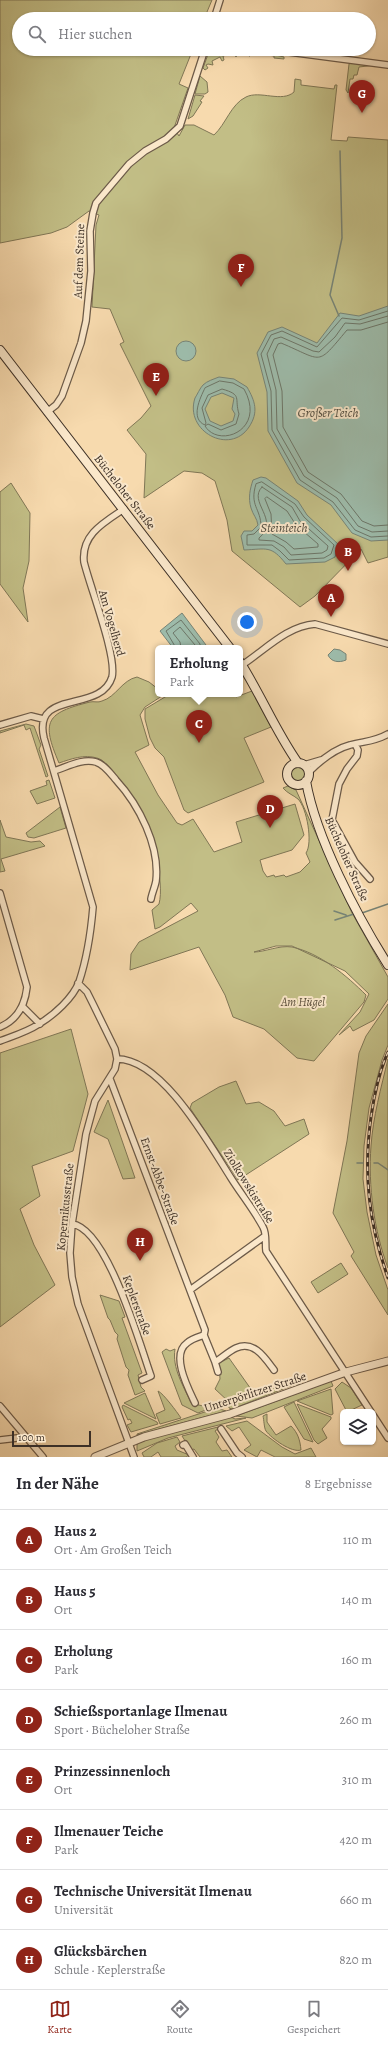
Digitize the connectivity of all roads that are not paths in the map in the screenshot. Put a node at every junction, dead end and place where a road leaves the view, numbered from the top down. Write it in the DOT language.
graph roads {
  1 [pos="220,0"];
  2 [pos="216,12"];
  3 [pos="203,56"];
  4 [pos="319,56"];
  5 [pos="388,65"];
  6 [pos="0,350"];
  7 [pos="48,412"];
  8 [pos="124,509"];
  9 [pos="388,644"];
  10 [pos="228,645"];
  11 [pos="243,662"];
  12 [pos="243,666"];
  13 [pos="43,719"];
  14 [pos="0,725"];
  15 [pos="388,734"];
  16 [pos="355,744"];
  17 [pos="286,746"];
  18 [pos="321,760"];
  19 [pos="301,764"];
  20 [pos="290,767"];
  21 [pos="54,771"];
  22 [pos="309,772"];
  23 [pos="306,781"];
  24 [pos="298,785"];
  25 [pos="310,803"];
  26 [pos="370,879"];
  27 [pos="0,893"];
  28 [pos="151,899"];
  29 [pos="388,965"];
  30 [pos="78,983"];
  31 [pos="22,1006"];
  32 [pos="40,1024"];
  33 [pos="0,1027"];
  34 [pos="0,1041"];
  35 [pos="117,1059"];
  36 [pos="110,1079"];
  37 [pos="72,1224"];
  38 [pos="265,1236"];
  39 [pos="190,1290"];
  40 [pos="204,1335"];
  41 [pos="388,1361"];
  42 [pos="214,1362"];
  43 [pos="274,1370"];
  44 [pos="218,1372"];
  45 [pos="346,1372"];
  46 [pos="142,1380"];
  47 [pos="195,1404"];
  48 [pos="0,1406"];
  49 [pos="369,1409"];
  50 [pos="376,1420"];
  51 [pos="221,1429"];
  52 [pos="26,1437"];
  53 [pos="388,1438"];
  54 [pos="0,1440"];
  55 [pos="129,1442"];
  56 [pos="183,1445"];
  57 [pos="43,1457"];
  58 [pos="95,1457"];
  59 [pos="134,1457"];
  60 [pos="193,1457"];
  61 [pos="242,1457"];
  1 -- 2 [label="street"];
  3 -- 7 [label="street, Auf dem Steine"];
  4 -- 5 [label="street"];
  6 -- 7 [label="main road, Bücheloher Straße"];
  7 -- 8 [label="main road, Bücheloher Straße"];
  8 -- 10 [label="main road, Bücheloher Straße"];
  8 -- 13 [label="street, Am Vogelherd"];
  9 -- 11 [label="street"];
  12 -- 17 [label="main road, Bücheloher Straße"];
  13 -- 14 [label="street"];
  13 -- 21 [label="street"];
  15 -- 16 [label="street"];
  16 -- 18 [label="street"];
  16 -- 26 [label="street"];
  17 -- 19 [label="main road, Bücheloher Straße"];
  17 -- 20 [label="main road, Bücheloher Straße"];
  18 -- 19 [label="street"];
  18 -- 22 [label="street"];
  19 -- 20 [label="main road"];
  19 -- 22 [label="main road, Bücheloher Straße"];
  20 -- 24 [label="main road, Bücheloher Straße"];
  21 -- 28 [label="street"];
  21 -- 30 [label="street"];
  22 -- 23 [label="main road, Bücheloher Straße"];
  23 -- 24 [label="main road"];
  23 -- 25 [label="main road, Bücheloher Straße"];
  24 -- 25 [label="main road, Bücheloher Straße"];
  25 -- 29 [label="main road, Bücheloher Straße"];
  27 -- 31 [label="street"];
  30 -- 32 [label="street"];
  30 -- 35 [label="street"];
  31 -- 32 [label="street"];
  31 -- 33 [label="street"];
  32 -- 34 [label="street"];
  35 -- 36 [label="street, Kopernikusstraße"];
  35 -- 38 [label="street, Ziolkowskistraße"];
  36 -- 37 [label="street, Kopernikusstraße"];
  36 -- 39 [label="street, Ernst-Abbe-Straße"];
  37 -- 46 [label="street, Keplerstraße"];
  37 -- 55 [label="street, Kopernikusstraße"];
  38 -- 39 [label="street"];
  38 -- 45 [label="street, Ziolkowskistraße"];
  39 -- 40 [label="street, Ernst-Abbe-Straße"];
  40 -- 42 [label="street, Ernst-Abbe-Straße"];
  40 -- 47 [label="street"];
  41 -- 45 [label="street, Unterpörlitzer Straße"];
  42 -- 43 [label="street"];
  42 -- 44 [label="street, Ernst-Abbe-Straße"];
  45 -- 49 [label="street, Ziolkowskistraße"];
  45 -- 55 [label="street, Unterpörlitzer Straße"];
  48 -- 52 [label="street"];
  50 -- 53 [label="street"];
  51 -- 61 [label="street"];
  52 -- 54 [label="street"];
  52 -- 57 [label="street"];
  55 -- 58 [label="street, Unterpörlitzer Straße"];
  55 -- 59 [label="street, Kopernikusstraße"];
  56 -- 60 [label="street"];
}
